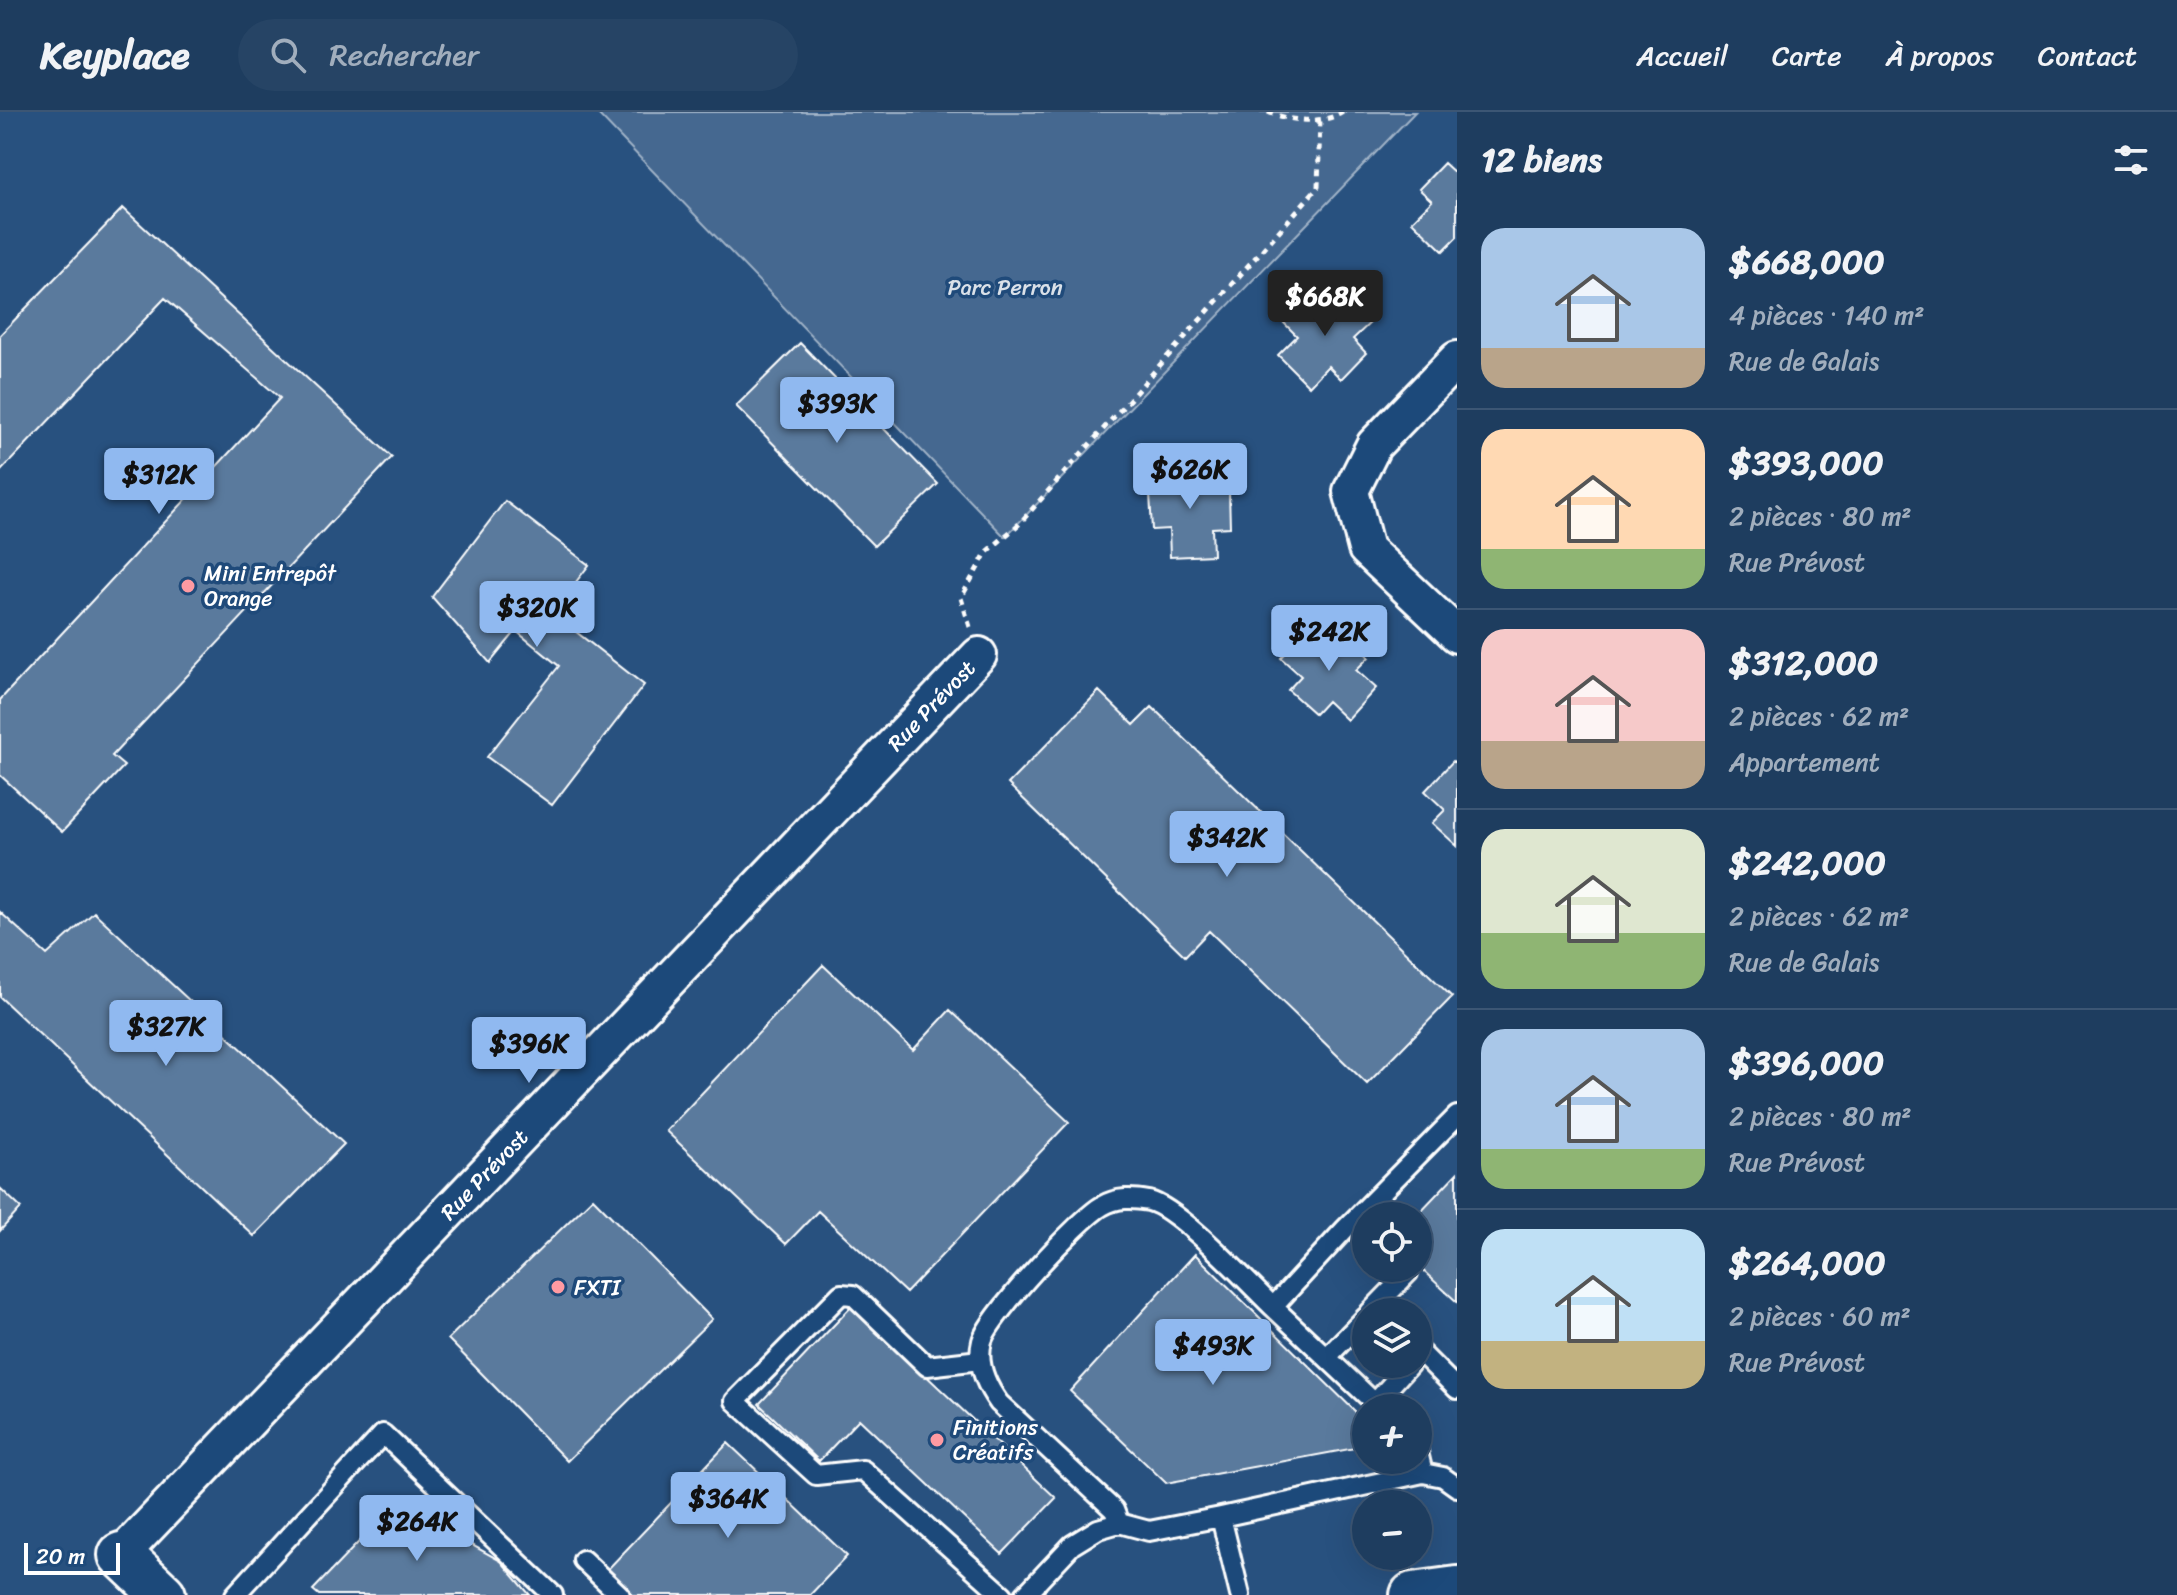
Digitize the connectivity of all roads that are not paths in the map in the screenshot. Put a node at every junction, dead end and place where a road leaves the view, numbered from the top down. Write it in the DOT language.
graph roads {
  1 [pos="1457,359"];
  2 [pos="1457,635"];
  3 [pos="979,655"];
  4 [pos="1457,1116"];
  5 [pos="1399,1282"];
  6 [pos="1384,1298"];
  7 [pos="1273,1307"];
  8 [pos="1352,1331"];
  9 [pos="1327,1357"];
  10 [pos="980,1360"];
  11 [pos="1432,1364"];
  12 [pos="1399,1378"];
  13 [pos="1457,1389"];
  14 [pos="1366,1394"];
  15 [pos="1387,1394"];
  16 [pos="1418,1474"];
  17 [pos="1428,1474"];
  18 [pos="1457,1487"];
  19 [pos="1221,1517"];
  20 [pos="1119,1523"];
  21 [pos="121,1555"];
  22 [pos="583,1560"];
  23 [pos="1457,1589"];
  24 [pos="163,1595"];
  25 [pos="235,1595"];
  26 [pos="553,1595"];
  27 [pos="620,1595"];
  28 [pos="1003,1595"];
  29 [pos="1025,1595"];
  30 [pos="1240,1595"];
  31 [pos="1413,1595"];
  1 -- 2 [label="street"];
  3 -- 21 [label="street, Rue Prévost"];
  4 -- 7 [label="lane"];
  5 -- 6 [label="lane"];
  7 -- 9 [label="lane"];
  7 -- 10 [label="lane"];
  8 -- 9 [label="lane"];
  9 -- 14 [label="lane"];
  10 -- 20 [label="lane"];
  10 -- 28 [label="lane"];
  11 -- 13 [label="lane"];
  12 -- 15 [label="lane"];
  16 -- 19 [label="lane"];
  17 -- 18 [label="lane"];
  19 -- 20 [label="lane"];
  19 -- 30 [label="lane"];
  20 -- 29 [label="lane"];
  21 -- 24 [label="street"];
  22 -- 27 [label="lane"];
  23 -- 31 [label="street"];
  25 -- 26 [label="lane"];
}
